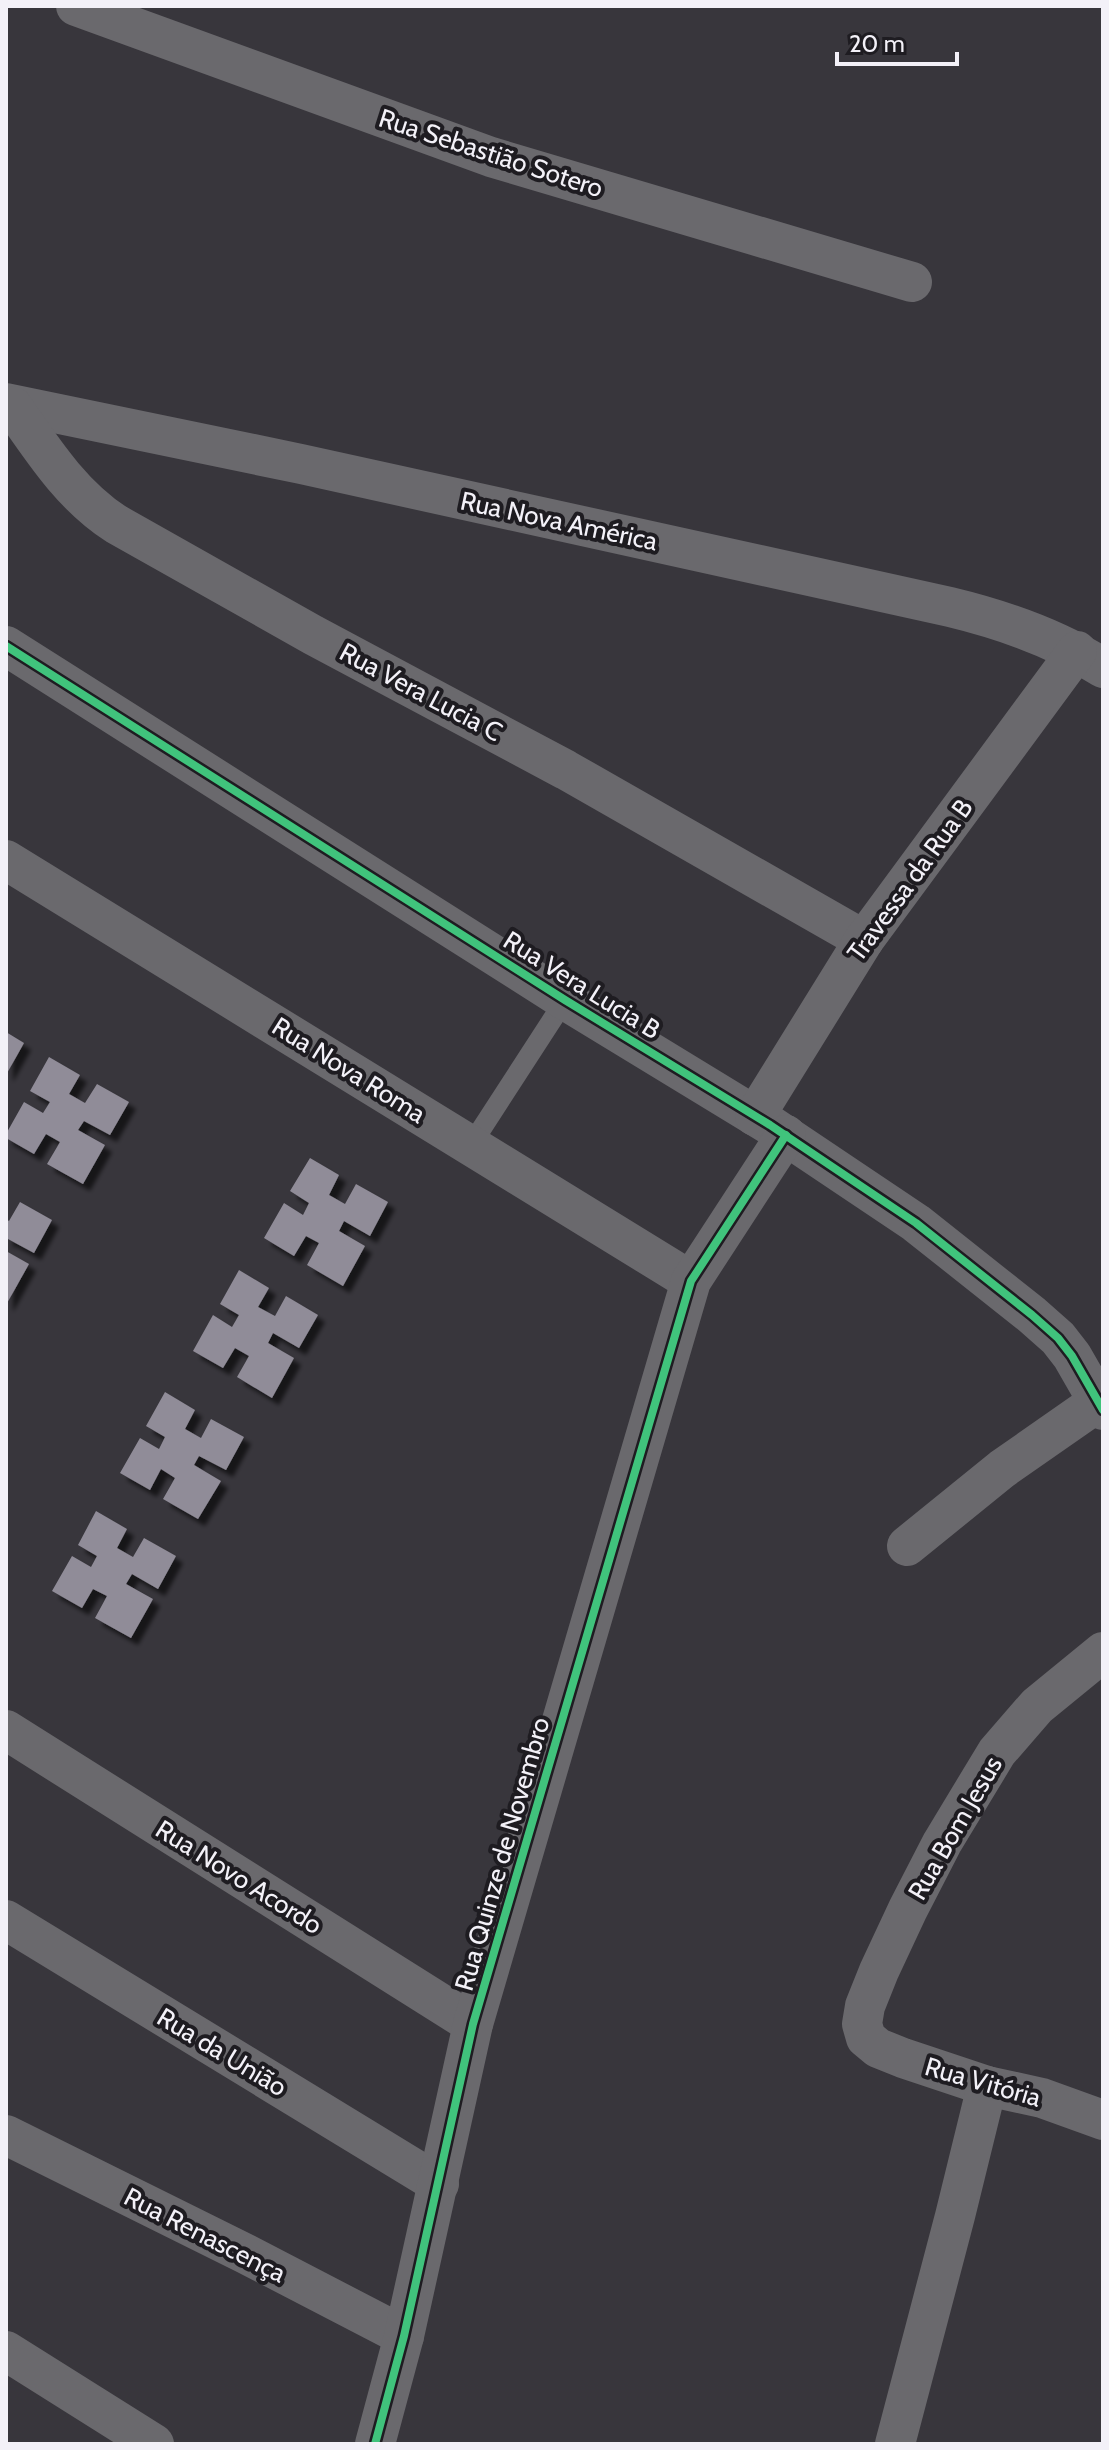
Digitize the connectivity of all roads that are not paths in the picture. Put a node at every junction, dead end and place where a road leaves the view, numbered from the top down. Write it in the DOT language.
graph roads {
  1 [pos="76,6"];
  2 [pos="912,282"];
  3 [pos="9,404"];
  4 [pos="6,646"];
  5 [pos="1090,660"];
  6 [pos="6,860"];
  7 [pos="864,940"];
  8 [pos="565,1000"];
  9 [pos="771,1126"];
  10 [pos="471,1145"];
  11 [pos="691,1281"];
  12 [pos="1100,1406"];
  13 [pos="907,1546"];
  14 [pos="1103,1652"];
  15 [pos="6,1730"];
  16 [pos="6,1920"];
  17 [pos="473,2024"];
  18 [pos="866,2038"];
  19 [pos="987,2086"];
  20 [pos="1103,2120"];
  21 [pos="6,2135"];
  22 [pos="439,2184"];
  23 [pos="404,2336"];
  24 [pos="6,2351"];
  25 [pos="154,2444"];
  26 [pos="375,2444"];
  27 [pos="895,2444"];
  1 -- 2 [label="street, Rua Sebastião Sotero"];
  3 -- 5 [label="street, Rua Nova América"];
  3 -- 7 [label="street, Rua Vera Lucia C"];
  4 -- 8 [label="street, Rua Vera Lucia B"];
  5 -- 7 [label="street, Travessa da Rua B"];
  6 -- 10 [label="street, Rua Nova Roma"];
  7 -- 9 [label="street, Travessa da Rua B"];
  8 -- 9 [label="street, Rua Vera Lucia B"];
  8 -- 10 [label="lane"];
  9 -- 11 [label="street, Travessa da Rua B"];
  9 -- 12 [label="street, Rua Vera Lucia B"];
  10 -- 11 [label="street, Rua Nova Roma"];
  11 -- 17 [label="street, Rua Quinze de Novembro"];
  12 -- 13 [label="street"];
  14 -- 18 [label="street, Rua Bom Jesus"];
  15 -- 17 [label="street, Rua Novo Acordo"];
  16 -- 22 [label="street, Rua da União"];
  17 -- 22 [label="street, Rua Quinze de Novembro"];
  18 -- 19 [label="street, Rua Vitória"];
  19 -- 20 [label="street, Rua Vitória"];
  19 -- 27 [label="street"];
  21 -- 23 [label="street, Rua Renascença"];
  22 -- 23 [label="street, Rua Quinze de Novembro"];
  23 -- 26 [label="street, Rua Quinze de Novembro"];
  24 -- 25 [label="street"];
}
